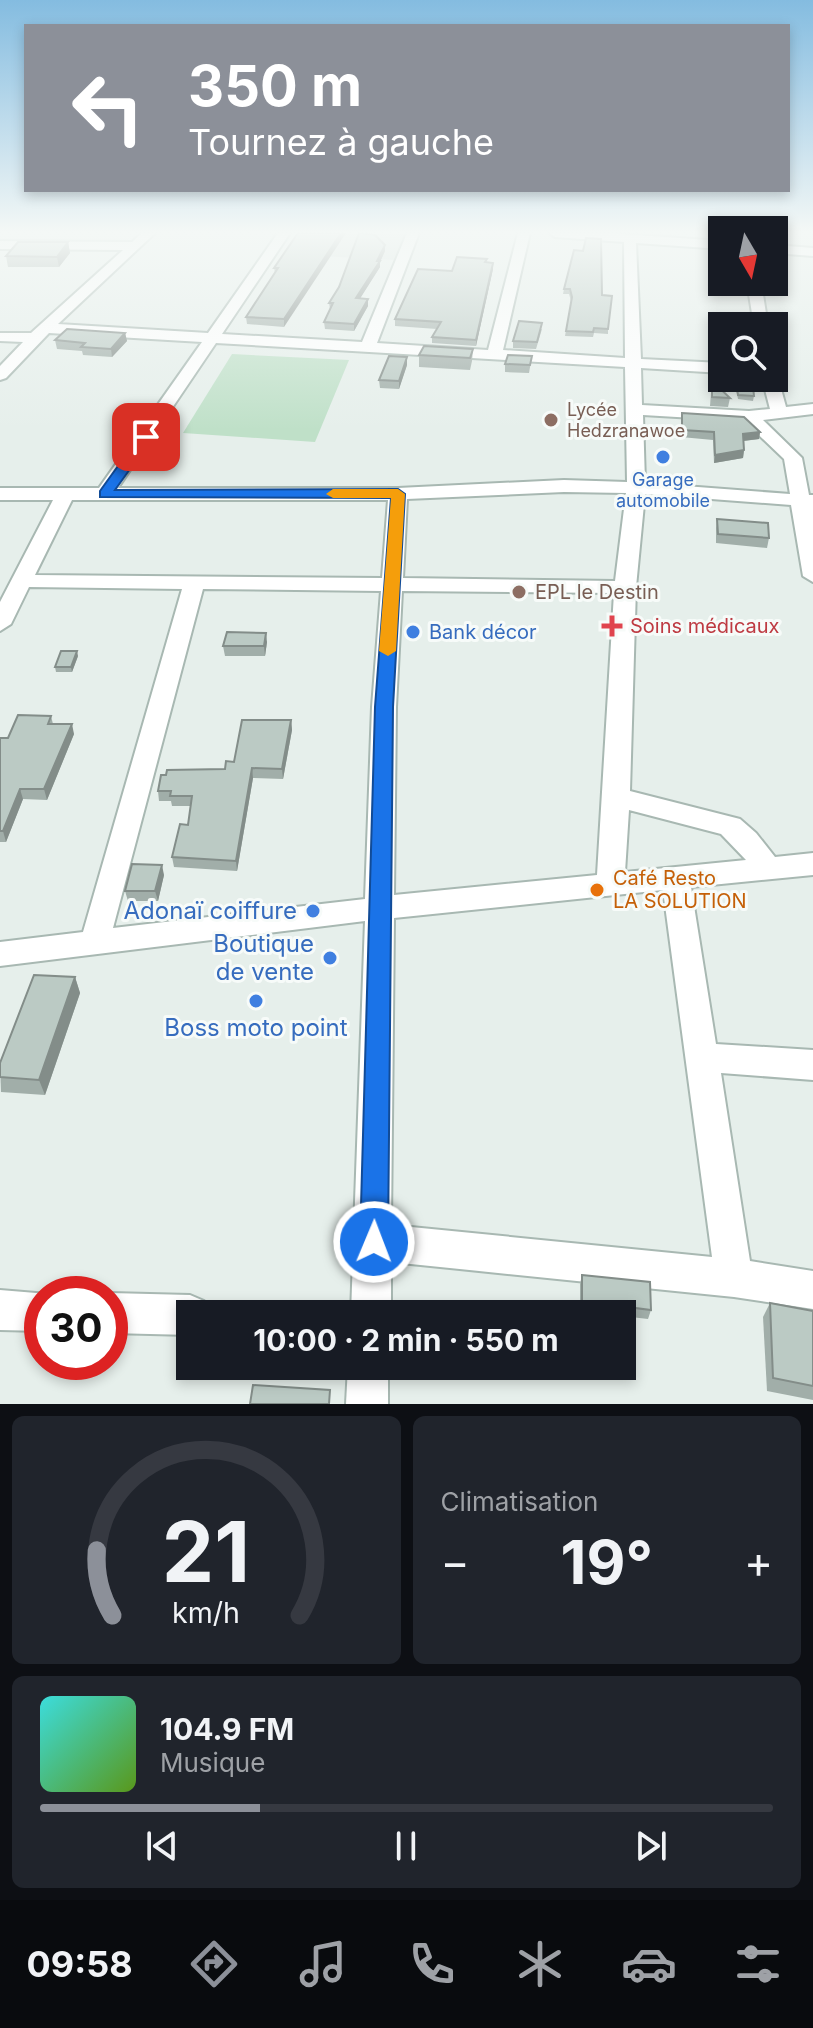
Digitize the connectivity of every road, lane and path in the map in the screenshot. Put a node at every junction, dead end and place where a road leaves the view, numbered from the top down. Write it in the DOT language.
graph roads {
  1 [pos="77,299"];
  2 [pos="240,299"];
  3 [pos="387,299"];
  4 [pos="508,299"];
  5 [pos="632,299"];
  6 [pos="39,333"];
  7 [pos="0,337"];
  8 [pos="214,338"];
  9 [pos="368,347"];
  10 [pos="495,354"];
  11 [pos="634,364"];
  12 [pos="708,367"];
  13 [pos="0,375"];
  14 [pos="774,392"];
  15 [pos="813,409"];
  16 [pos="634,410"];
  17 [pos="779,413"];
  18 [pos="749,416"];
  19 [pos="636,488"];
  20 [pos="0,494"];
  21 [pos="65,494"];
  22 [pos="105,494"];
  23 [pos="398,494"];
  24 [pos="807,500"];
  25 [pos="813,576"];
  26 [pos="21,581"];
  27 [pos="194,583"];
  28 [pos="392,584"];
  29 [pos="625,587"];
  30 [pos="0,624"];
  31 [pos="617,796"];
  32 [pos="813,864"];
  33 [pos="768,869"];
  34 [pos="676,880"];
  35 [pos="610,886"];
  36 [pos="382,908"];
  37 [pos="95,941"];
  38 [pos="0,954"];
  39 [pos="701,1057"];
  40 [pos="813,1065"];
  41 [pos="374,1242"];
  42 [pos="734,1278"];
  43 [pos="813,1290"];
  44 [pos="372,1300"];
  45 [pos="0,1310"];
  46 [pos="24,1311"];
  47 [pos="128,1313"];
  48 [pos="176,1315"];
  49 [pos="368,1380"];
  50 [pos="367,1404"];
  1 -- 6 [label="street"];
  2 -- 8 [label="street"];
  3 -- 9 [label="street"];
  4 -- 10 [label="street"];
  5 -- 11 [label="street"];
  6 -- 7 [label="street"];
  6 -- 8 [label="street"];
  6 -- 13 [label="street"];
  8 -- 9 [label="street"];
  8 -- 22 [label="street"];
  9 -- 10 [label="street"];
  10 -- 11 [label="street"];
  11 -- 12 [label="street"];
  11 -- 16 [label="street"];
  14 -- 17 [label="street"];
  15 -- 17 [label="street"];
  16 -- 18 [label="street"];
  16 -- 19 [label="street"];
  17 -- 18 [label="street"];
  18 -- 24 [label="street"];
  19 -- 23 [label="street"];
  19 -- 24 [label="street"];
  19 -- 29 [label="street"];
  20 -- 21 [label="street"];
  21 -- 22 [label="street"];
  21 -- 26 [label="street"];
  22 -- 23 [label="street"];
  23 -- 28 [label="street"];
  24 -- 25 [label="street"];
  26 -- 27 [label="street"];
  26 -- 30 [label="street"];
  27 -- 28 [label="street"];
  27 -- 37 [label="street"];
  28 -- 29 [label="street"];
  28 -- 36 [label="street"];
  29 -- 31 [label="street"];
  31 -- 33 [label="street"];
  31 -- 35 [label="street"];
  32 -- 33 [label="street"];
  33 -- 34 [label="street"];
  34 -- 35 [label="street"];
  34 -- 39 [label="street"];
  35 -- 36 [label="street"];
  36 -- 37 [label="street"];
  36 -- 41 [label="street"];
  37 -- 38 [label="street"];
  39 -- 40 [label="street"];
  39 -- 42 [label="street"];
  41 -- 42 [label="street"];
  41 -- 44 [label="street"];
  42 -- 43 [label="street"];
  45 -- 46 [label="street"];
  47 -- 48 [label="street"];
  49 -- 50 [label="street"];
}
